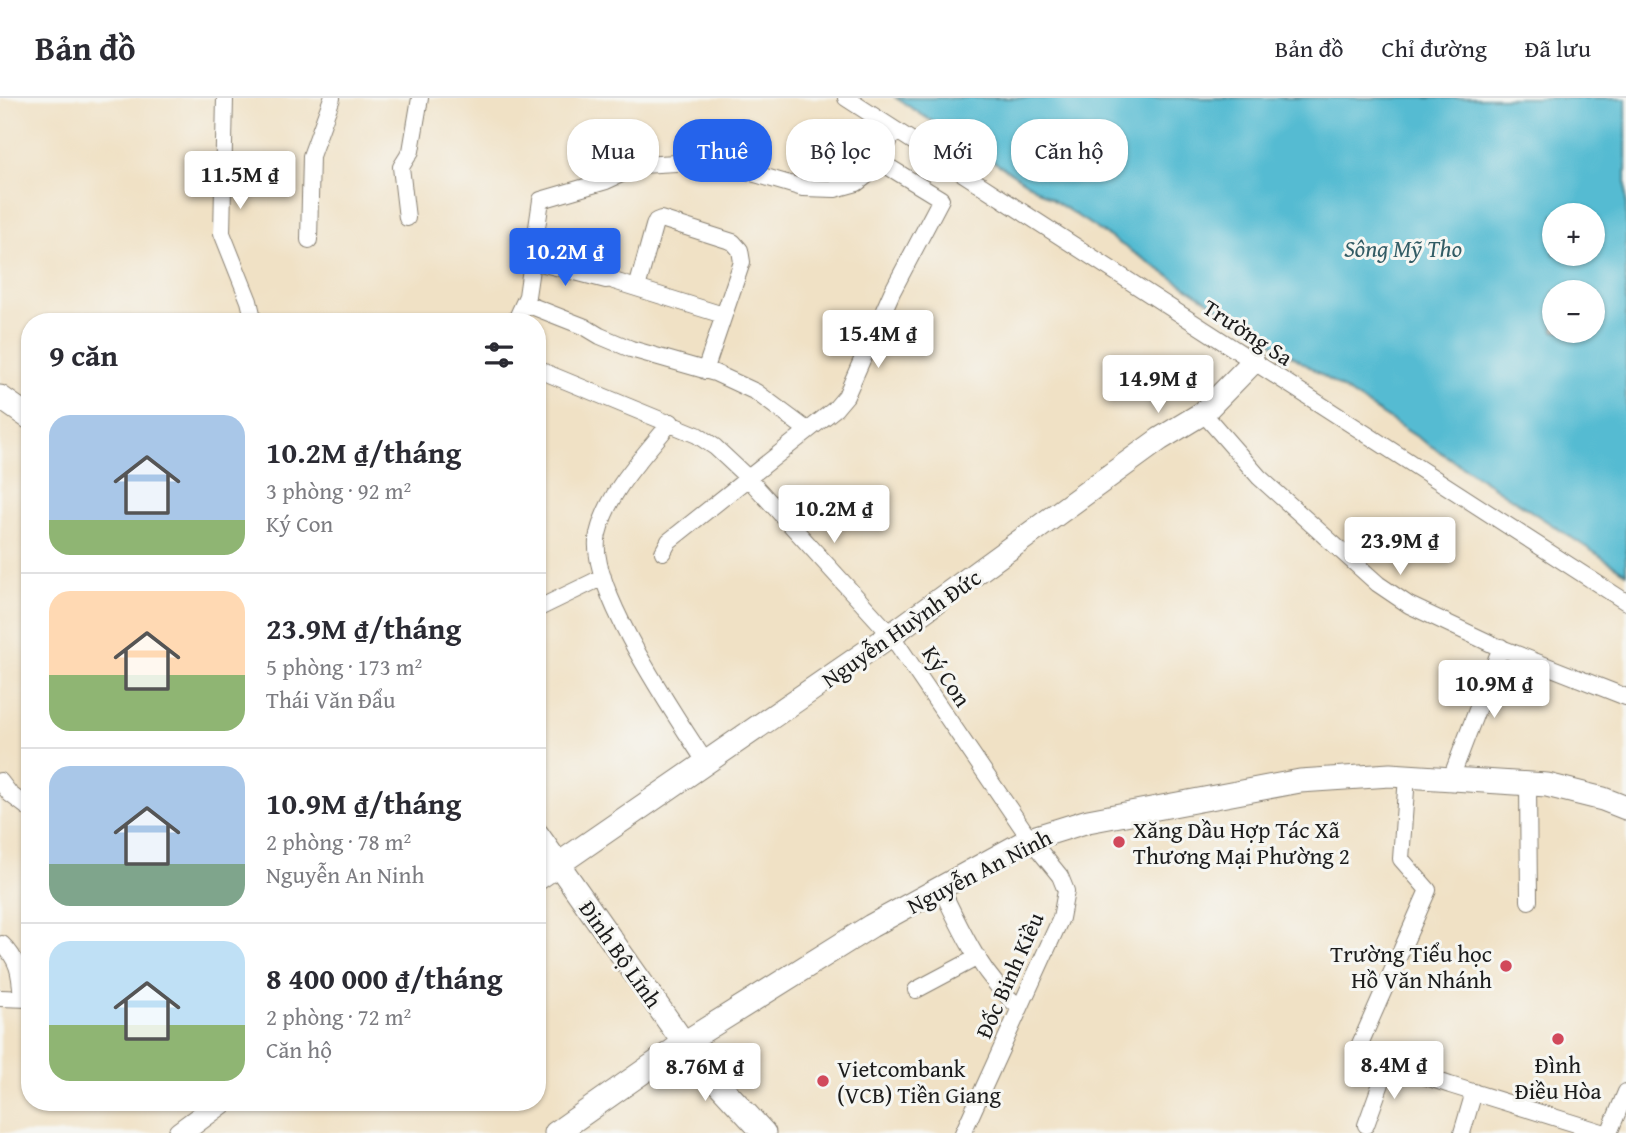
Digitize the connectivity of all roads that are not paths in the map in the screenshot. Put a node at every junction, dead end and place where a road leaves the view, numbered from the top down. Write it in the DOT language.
graph roads {
  1 [pos="225,98"];
  2 [pos="332,98"];
  3 [pos="420,98"];
  4 [pos="846,98"];
  5 [pos="878,119"];
  6 [pos="895,130"];
  7 [pos="895,171"];
  8 [pos="860,182"];
  9 [pos="407,218"];
  10 [pos="309,240"];
  11 [pos="533,261"];
  12 [pos="637,288"];
  13 [pos="524,303"];
  14 [pos="252,313"];
  15 [pos="519,313"];
  16 [pos="723,315"];
  17 [pos="1252,362"];
  18 [pos="705,371"];
  19 [pos="546,373"];
  20 [pos="0,397"];
  21 [pos="21,412"];
  22 [pos="1202,413"];
  23 [pos="671,422"];
  24 [pos="807,430"];
  25 [pos="747,477"];
  26 [pos="663,552"];
  27 [pos="603,577"];
  28 [pos="1626,602"];
  29 [pos="546,605"];
  30 [pos="891,635"];
  31 [pos="1501,648"];
  32 [pos="1626,697"];
  33 [pos="706,763"];
  34 [pos="1406,776"];
  35 [pos="1451,778"];
  36 [pos="0,781"];
  37 [pos="1528,783"];
  38 [pos="21,802"];
  39 [pos="1626,808"];
  40 [pos="1030,839"];
  41 [pos="546,848"];
  42 [pos="557,865"];
  43 [pos="546,873"];
  44 [pos="941,888"];
  45 [pos="1530,901"];
  46 [pos="2,944"];
  47 [pos="978,957"];
  48 [pos="21,980"];
  49 [pos="916,990"];
  50 [pos="0,999"];
  51 [pos="21,999"];
  52 [pos="1020,1008"];
  53 [pos="684,1043"];
  54 [pos="1388,1064"];
  55 [pos="1474,1092"];
  56 [pos="1626,1092"];
  57 [pos="210,1111"];
  58 [pos="1366,1125"];
  59 [pos="180,1133"];
  60 [pos="556,1133"];
  61 [pos="764,1133"];
  62 [pos="963,1133"];
  63 [pos="1462,1133"];
  64 [pos="1607,1133"];
  1 -- 14 [label="street"];
  2 -- 10 [label="street"];
  3 -- 9 [label="street"];
  4 -- 5 [label="street, Trường Sa"];
  6 -- 17 [label="street, Trường Sa"];
  7 -- 24 [label="street"];
  8 -- 11 [label="street"];
  11 -- 12 [label="street"];
  11 -- 13 [label="street"];
  12 -- 16 [label="street"];
  12 -- 16 [label="street"];
  13 -- 15 [label="street"];
  13 -- 18 [label="street"];
  16 -- 18 [label="street"];
  17 -- 22 [label="street, Nguyễn Huỳnh Đức"];
  17 -- 28 [label="street, Trường Sa"];
  18 -- 24 [label="street"];
  19 -- 23 [label="street, Ký Con"];
  20 -- 21 [label="street"];
  22 -- 30 [label="street, Nguyễn Huỳnh Đức"];
  22 -- 31 [label="street"];
  23 -- 25 [label="street, Ký Con"];
  23 -- 27 [label="street"];
  24 -- 25 [label="street"];
  25 -- 26 [label="street"];
  25 -- 30 [label="street, Ký Con"];
  27 -- 29 [label="street"];
  27 -- 33 [label="street"];
  30 -- 33 [label="street, Nguyễn Huỳnh Đức"];
  30 -- 40 [label="street, Ký Con"];
  31 -- 32 [label="street"];
  31 -- 35 [label="street"];
  33 -- 42 [label="street, Nguyễn Huỳnh Đức"];
  34 -- 35 [label="street, Nguyễn An Ninh"];
  34 -- 40 [label="street, Nguyễn An Ninh"];
  34 -- 54 [label="street"];
  35 -- 37 [label="street, Nguyễn An Ninh"];
  36 -- 38 [label="street"];
  37 -- 39 [label="street, Nguyễn An Ninh"];
  37 -- 45 [label="street"];
  40 -- 44 [label="street, Nguyễn An Ninh"];
  40 -- 52 [label="street, Đốc Binh Kiều"];
  41 -- 42 [label="street, Đinh Bộ Lĩnh"];
  42 -- 43 [label="street, Nguyễn Huỳnh Đức"];
  42 -- 53 [label="street, Đinh Bộ Lĩnh"];
  44 -- 47 [label="street"];
  44 -- 53 [label="street, Nguyễn An Ninh"];
  46 -- 48 [label="street"];
  47 -- 49 [label="street"];
  47 -- 52 [label="street"];
  50 -- 51 [label="street"];
  52 -- 62 [label="street, Đốc Binh Kiều"];
  53 -- 60 [label="street, Nguyễn An Ninh"];
  53 -- 61 [label="street, Đinh Bộ Lĩnh"];
  54 -- 55 [label="street"];
  54 -- 58 [label="street"];
  55 -- 63 [label="street"];
  55 -- 64 [label="street"];
  56 -- 64 [label="street"];
  57 -- 59 [label="street"];
}
